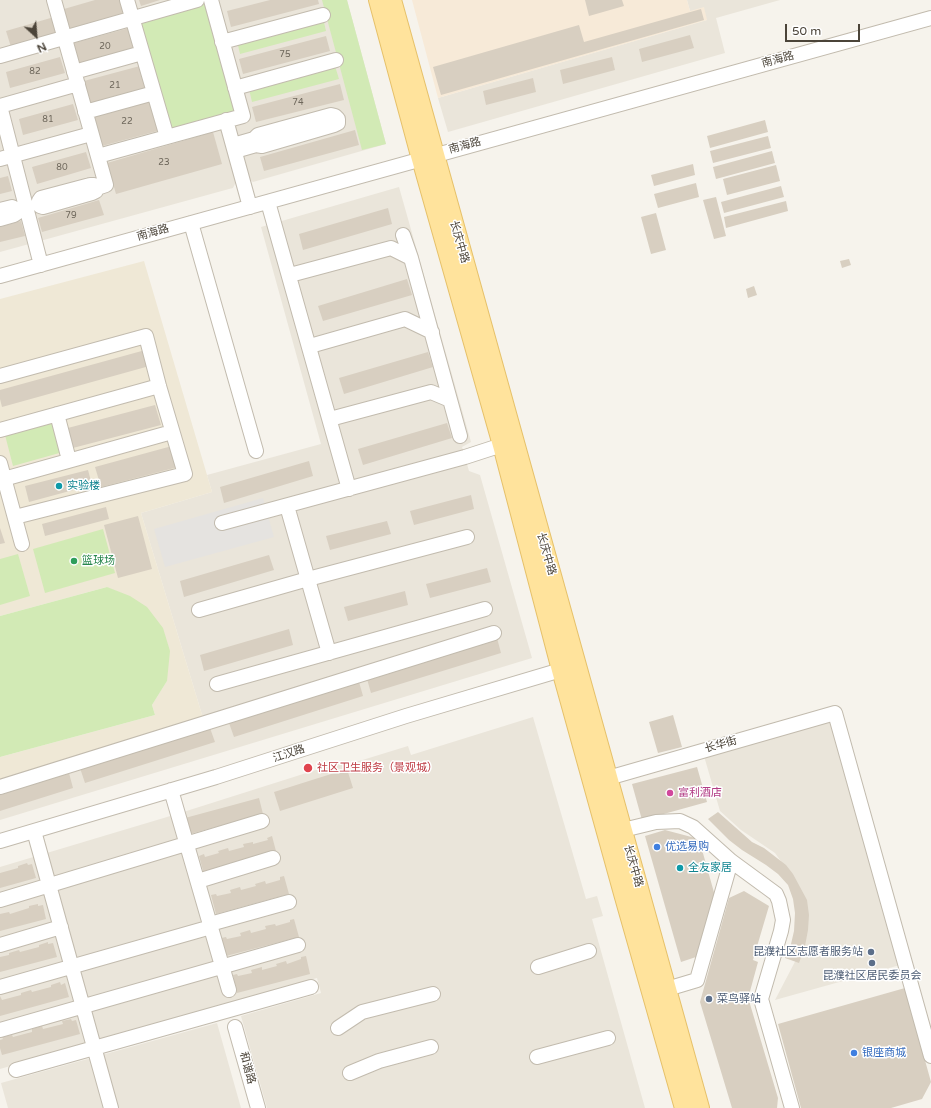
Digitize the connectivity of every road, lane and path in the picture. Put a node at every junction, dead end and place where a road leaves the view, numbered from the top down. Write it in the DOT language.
graph roads {
  1 [pos="54,0"];
  2 [pos="127,0"];
  3 [pos="197,0"];
  4 [pos="211,0"];
  5 [pos="378,0"];
  6 [pos="392,0"];
  7 [pos="323,14"];
  8 [pos="132,18"];
  9 [pos="931,18"];
  10 [pos="65,37"];
  11 [pos="222,42"];
  12 [pos="142,53"];
  13 [pos="0,56"];
  14 [pos="336,60"];
  15 [pos="76,78"];
  16 [pos="235,88"];
  17 [pos="154,93"];
  18 [pos="0,106"];
  19 [pos="85,112"];
  20 [pos="226,120"];
  21 [pos="91,134"];
  22 [pos="167,137"];
  23 [pos="255,142"];
  24 [pos="234,148"];
  25 [pos="98,156"];
  26 [pos="6,157"];
  27 [pos="428,157"];
  28 [pos="268,202"];
  29 [pos="27,207"];
  30 [pos="250,207"];
  31 [pos="0,210"];
  32 [pos="0,219"];
  33 [pos="190,222"];
  34 [pos="404,235"];
  35 [pos="411,258"];
  36 [pos="41,265"];
  37 [pos="0,276"];
  38 [pos="290,276"];
  39 [pos="432,332"];
  40 [pos="310,346"];
  41 [pos="0,376"];
  42 [pos="159,386"];
  43 [pos="450,400"];
  44 [pos="57,414"];
  45 [pos="330,419"];
  46 [pos="0,430"];
  47 [pos="172,432"];
  48 [pos="460,436"];
  49 [pos="502,445"];
  50 [pos="256,451"];
  51 [pos="69,460"];
  52 [pos="0,463"];
  53 [pos="2,479"];
  54 [pos="349,489"];
  55 [pos="287,506"];
  56 [pos="15,517"];
  57 [pos="222,523"];
  58 [pos="467,537"];
  59 [pos="22,544"];
  60 [pos="308,579"];
  61 [pos="485,609"];
  62 [pos="199,610"];
  63 [pos="494,633"];
  64 [pos="329,653"];
  65 [pos="569,668"];
  66 [pos="217,684"];
  67 [pos="608,778"];
  68 [pos="0,787"];
  69 [pos="171,790"];
  70 [pos="262,821"];
  71 [pos="623,830"];
  72 [pos="34,831"];
  73 [pos="0,841"];
  74 [pos="187,843"];
  75 [pos="273,858"];
  76 [pos="731,861"];
  77 [pos="198,881"];
  78 [pos="49,885"];
  79 [pos="0,900"];
  80 [pos="289,902"];
  81 [pos="211,925"];
  82 [pos="61,927"];
  83 [pos="0,945"];
  84 [pos="298,945"];
  85 [pos="590,952"];
  86 [pos="72,966"];
  87 [pos="222,966"];
  88 [pos="538,967"];
  89 [pos="0,986"];
  90 [pos="311,987"];
  91 [pos="229,990"];
  92 [pos="659,991"];
  93 [pos="433,994"];
  94 [pos="83,1006"];
  95 [pos="236,1027"];
  96 [pos="338,1028"];
  97 [pos="0,1030"];
  98 [pos="608,1038"];
  99 [pos="95,1047"];
  100 [pos="431,1047"];
  101 [pos="931,1056"];
  102 [pos="537,1057"];
  103 [pos="16,1070"];
  104 [pos="350,1073"];
  105 [pos="112,1108"];
  106 [pos="258,1108"];
  107 [pos="684,1108"];
  108 [pos="700,1108"];
  109 [pos="792,1108"];
  1 -- 10 [label="street"];
  2 -- 8 [label="street"];
  3 -- 8 [label="street"];
  4 -- 11 [label="street"];
  5 -- 27 [label="main road, 长庆中路"];
  6 -- 27 [label="main road, 长庆中路"];
  7 -- 11 [label="street"];
  8 -- 10 [label="street"];
  8 -- 12 [label="street"];
  9 -- 27 [label="street, 南海路"];
  10 -- 13 [label="street"];
  10 -- 15 [label="street"];
  11 -- 16 [label="street"];
  12 -- 15 [label="street"];
  12 -- 17 [label="street"];
  14 -- 16 [label="street"];
  15 -- 18 [label="street"];
  15 -- 19 [label="street"];
  16 -- 20 [label="street"];
  17 -- 19 [label="street"];
  17 -- 22 [label="street"];
  18 -- 26 [label="street"];
  19 -- 21 [label="street"];
  20 -- 22 [label="street"];
  20 -- 24 [label="street"];
  21 -- 25 [label="street"];
  21 -- 26 [label="street"];
  22 -- 25 [label="street"];
  23 -- 23 [label="street"];
  23 -- 24 [label="street"];
  24 -- 30 [label="street"];
  25 -- 29 [label="street"];
  26 -- 29 [label="street"];
  27 -- 28 [label="street, 南海路"];
  27 -- 49 [label="main road, 长庆中路"];
  27 -- 65 [label="main road, 长庆中路"];
  28 -- 30 [label="street, 南海路"];
  28 -- 38 [label="street"];
  29 -- 31 [label="street"];
  29 -- 32 [label="street"];
  29 -- 36 [label="street"];
  30 -- 33 [label="street, 南海路"];
  33 -- 36 [label="street, 南海路"];
  33 -- 50 [label="street"];
  34 -- 35 [label="street"];
  35 -- 38 [label="street"];
  35 -- 39 [label="street"];
  36 -- 37 [label="street, 南海路"];
  38 -- 40 [label="street"];
  39 -- 40 [label="street"];
  39 -- 43 [label="street"];
  40 -- 45 [label="street"];
  41 -- 42 [label="street"];
  42 -- 44 [label="street"];
  42 -- 47 [label="street"];
  43 -- 45 [label="street"];
  43 -- 48 [label="street"];
  44 -- 46 [label="street"];
  44 -- 51 [label="street"];
  45 -- 54 [label="street"];
  47 -- 51 [label="street"];
  47 -- 56 [label="street"];
  49 -- 54 [label="street"];
  49 -- 65 [label="main road, 长庆中路"];
  51 -- 53 [label="street"];
  52 -- 53 [label="street"];
  53 -- 56 [label="street"];
  54 -- 55 [label="street"];
  55 -- 57 [label="street"];
  55 -- 60 [label="street"];
  56 -- 59 [label="street"];
  58 -- 60 [label="street"];
  60 -- 62 [label="street"];
  60 -- 64 [label="street"];
  61 -- 64 [label="street"];
  63 -- 68 [label="street"];
  64 -- 66 [label="street"];
  65 -- 67 [label="main road, 长庆中路"];
  65 -- 69 [label="street, 江汉路"];
  65 -- 92 [label="main road, 长庆中路"];
  67 -- 71 [label="main road, 长庆中路"];
  67 -- 101 [label="street, 长华街"];
  69 -- 72 [label="street, 江汉路"];
  69 -- 74 [label="street"];
  70 -- 74 [label="street"];
  71 -- 76 [label="street"];
  71 -- 92 [label="main road, 长庆中路"];
  72 -- 73 [label="street, 江汉路"];
  72 -- 78 [label="street"];
  74 -- 77 [label="street"];
  74 -- 78 [label="street"];
  75 -- 77 [label="street"];
  76 -- 92 [label="street"];
  76 -- 109 [label="street"];
  77 -- 81 [label="street"];
  78 -- 79 [label="street"];
  78 -- 82 [label="street"];
  80 -- 81 [label="street"];
  81 -- 86 [label="street"];
  81 -- 87 [label="street"];
  82 -- 83 [label="street"];
  82 -- 86 [label="street"];
  84 -- 87 [label="street"];
  85 -- 88 [label="street"];
  86 -- 89 [label="street"];
  86 -- 94 [label="street"];
  87 -- 91 [label="street"];
  87 -- 94 [label="street"];
  90 -- 99 [label="street"];
  92 -- 107 [label="main road, 长庆中路"];
  92 -- 108 [label="main road, 长庆中路"];
  93 -- 96 [label="street"];
  94 -- 97 [label="street"];
  94 -- 99 [label="street"];
  95 -- 106 [label="street, 和谐路"];
  98 -- 102 [label="street"];
  99 -- 103 [label="street"];
  99 -- 105 [label="street"];
  100 -- 104 [label="street"];
}
